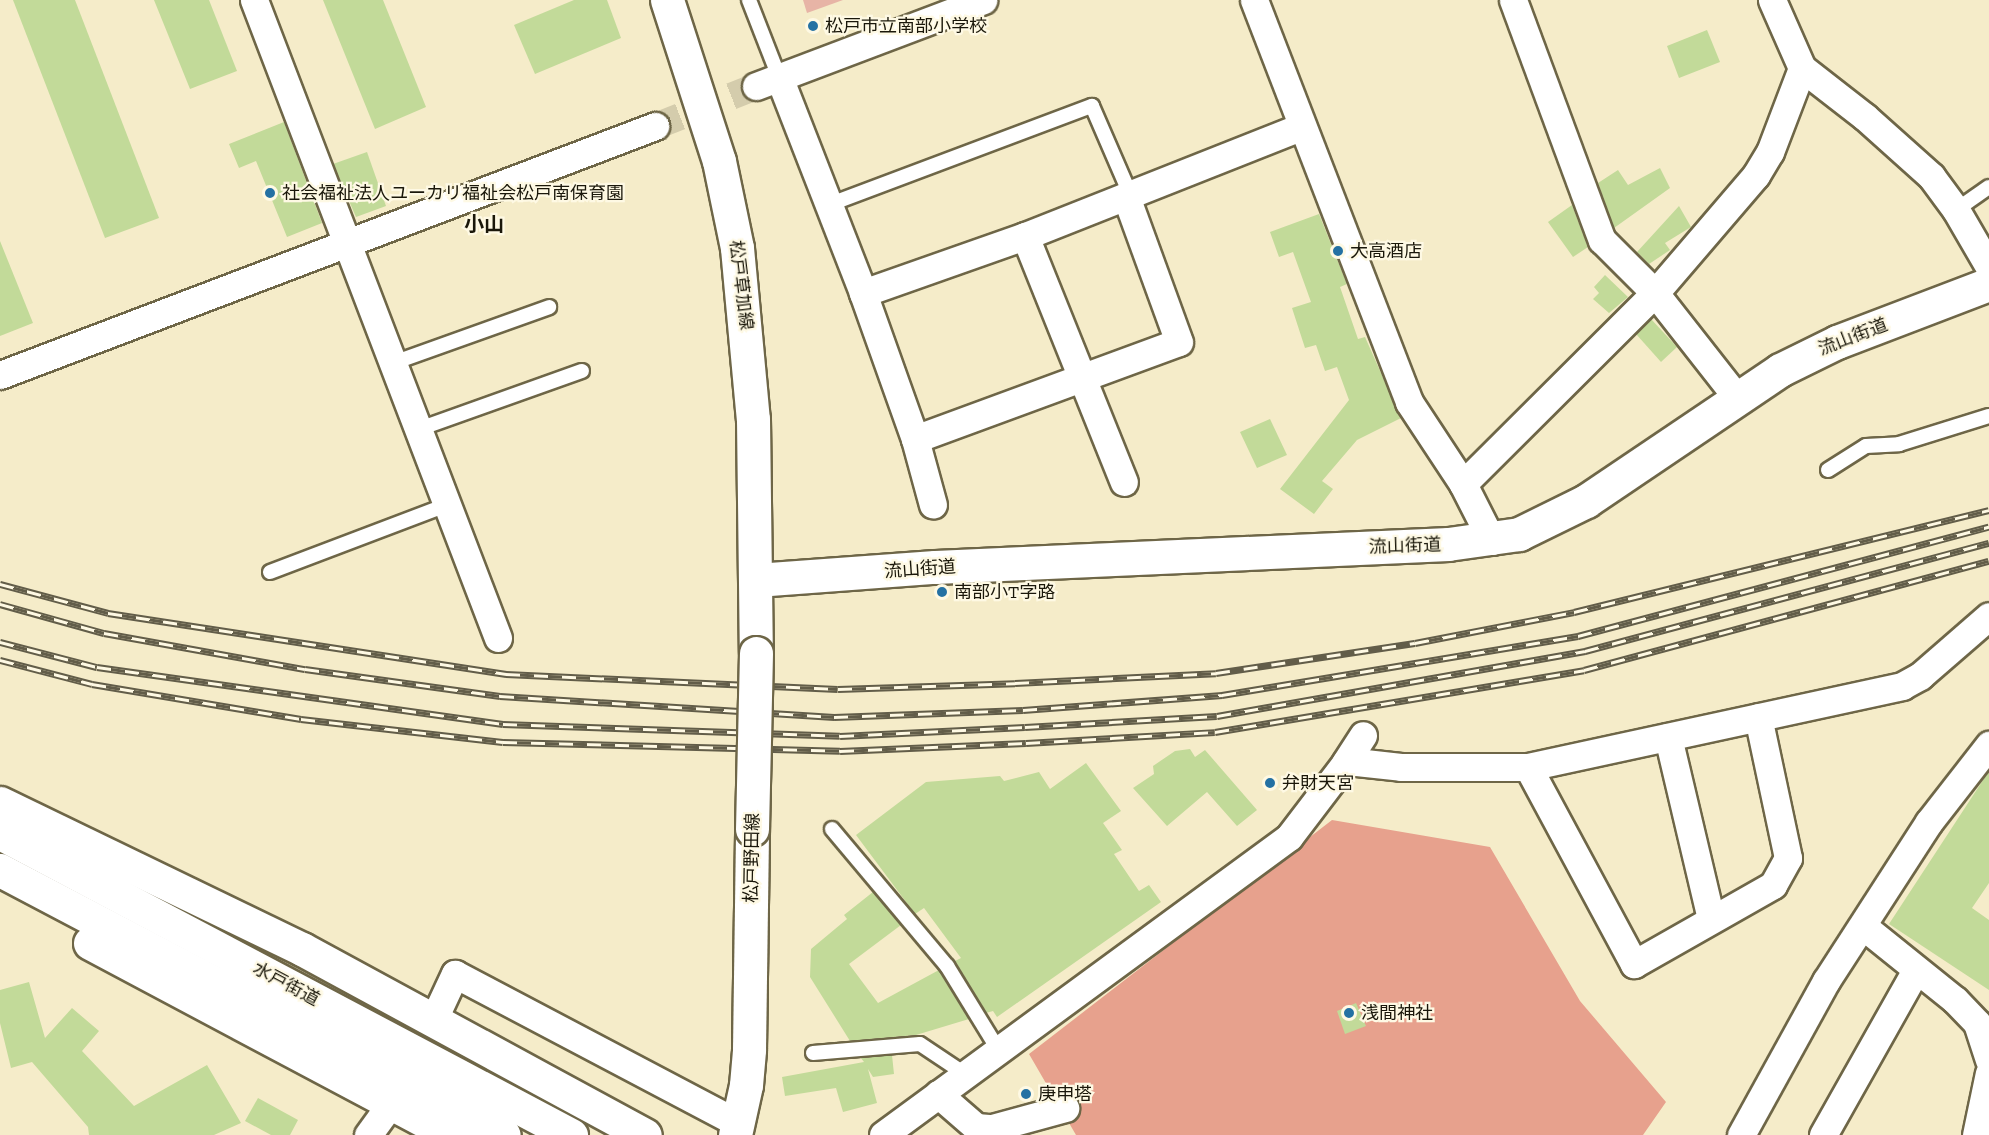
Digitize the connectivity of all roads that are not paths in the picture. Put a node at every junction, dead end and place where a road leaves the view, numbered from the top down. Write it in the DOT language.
graph roads {
  1 [pos="254,0"];
  2 [pos="667,0"];
  3 [pos="749,0"];
  4 [pos="983,0"];
  5 [pos="1254,0"];
  6 [pos="1513,0"];
  7 [pos="1772,0"];
  8 [pos="1802,68"];
  9 [pos="767,81"];
  10 [pos="655,126"];
  11 [pos="1301,127"];
  12 [pos="1989,187"];
  13 [pos="1128,195"];
  14 [pos="828,205"];
  15 [pos="1956,210"];
  16 [pos="1025,236"];
  17 [pos="346,244"];
  18 [pos="1989,267"];
  19 [pos="1989,284"];
  20 [pos="863,293"];
  21 [pos="1655,293"];
  22 [pos="549,307"];
  23 [pos="393,363"];
  24 [pos="582,371"];
  25 [pos="0,375"];
  26 [pos="1080,378"];
  27 [pos="1738,399"];
  28 [pos="1989,416"];
  29 [pos="419,429"];
  30 [pos="915,439"];
  31 [pos="1828,470"];
  32 [pos="1124,482"];
  33 [pos="1463,484"];
  34 [pos="448,504"];
  35 [pos="933,505"];
  36 [pos="1492,541"];
  37 [pos="270,572"];
  38 [pos="756,580"];
  39 [pos="1975,621"];
  40 [pos="498,638"];
  41 [pos="1758,717"];
  42 [pos="1363,735"];
  43 [pos="1668,736"];
  44 [pos="1989,744"];
  45 [pos="1346,763"];
  46 [pos="1528,767"];
  47 [pos="0,803"];
  48 [pos="832,829"];
  49 [pos="0,833"];
  50 [pos="0,870"];
  51 [pos="0,896"];
  52 [pos="1711,919"];
  53 [pos="1863,926"];
  54 [pos="1916,970"];
  55 [pos="438,1010"];
  56 [pos="999,1051"];
  57 [pos="813,1053"];
  58 [pos="1989,1060"];
  59 [pos="1989,1073"];
  60 [pos="965,1074"];
  61 [pos="938,1094"];
  62 [pos="1065,1108"];
  63 [pos="384,1113"];
  64 [pos="737,1129"];
  65 [pos="368,1135"];
  66 [pos="451,1135"];
  67 [pos="504,1135"];
  68 [pos="571,1135"];
  69 [pos="645,1135"];
  70 [pos="883,1135"];
  71 [pos="1741,1135"];
  72 [pos="1823,1135"];
  73 [pos="1976,1135"];
  1 -- 17 [label="street"];
  2 -- 38 [label="main road, 松戸草加線"];
  3 -- 9 [label="lane"];
  4 -- 9 [label="street"];
  5 -- 11 [label="street"];
  6 -- 21 [label="street"];
  7 -- 8 [label="street"];
  8 -- 15 [label="street"];
  8 -- 21 [label="street"];
  9 -- 14 [label="street"];
  10 -- 17 [label="street"];
  11 -- 13 [label="street"];
  11 -- 33 [label="street"];
  12 -- 15 [label="lane"];
  13 -- 14 [label="lane"];
  13 -- 16 [label="street"];
  13 -- 26 [label="street"];
  14 -- 20 [label="street"];
  15 -- 18 [label="street"];
  16 -- 20 [label="street"];
  16 -- 26 [label="street"];
  17 -- 23 [label="street"];
  17 -- 25 [label="street"];
  19 -- 27 [label="main road, 流山街道"];
  20 -- 30 [label="street"];
  21 -- 27 [label="street"];
  21 -- 33 [label="street"];
  22 -- 23 [label="lane"];
  23 -- 29 [label="street"];
  24 -- 29 [label="lane"];
  26 -- 30 [label="street"];
  26 -- 32 [label="street"];
  27 -- 36 [label="main road, 流山街道"];
  28 -- 31 [label="lane"];
  29 -- 34 [label="street"];
  30 -- 35 [label="street"];
  33 -- 36 [label="street"];
  34 -- 37 [label="lane"];
  34 -- 40 [label="street"];
  36 -- 38 [label="main road, 流山街道"];
  38 -- 64 [label="main road, 松戸野田線, bridge"];
  39 -- 41 [label="street"];
  41 -- 43 [label="street"];
  41 -- 52 [label="street"];
  42 -- 45 [label="street"];
  43 -- 46 [label="street"];
  43 -- 52 [label="street"];
  44 -- 53 [label="street"];
  45 -- 46 [label="street"];
  45 -- 56 [label="street"];
  46 -- 52 [label="street"];
  47 -- 69 [label="main road"];
  48 -- 56 [label="lane"];
  49 -- 68 [label="main road, 水戸街道"];
  50 -- 67 [label="main road, 水戸街道"];
  51 -- 66 [label="main road"];
  53 -- 54 [label="street"];
  53 -- 71 [label="street"];
  54 -- 58 [label="street"];
  54 -- 72 [label="street"];
  55 -- 64 [label="street"];
  56 -- 60 [label="street"];
  57 -- 60 [label="lane"];
  59 -- 73 [label="street"];
  60 -- 61 [label="street"];
  61 -- 62 [label="street"];
  61 -- 70 [label="street"];
  63 -- 65 [label="street"];
}
